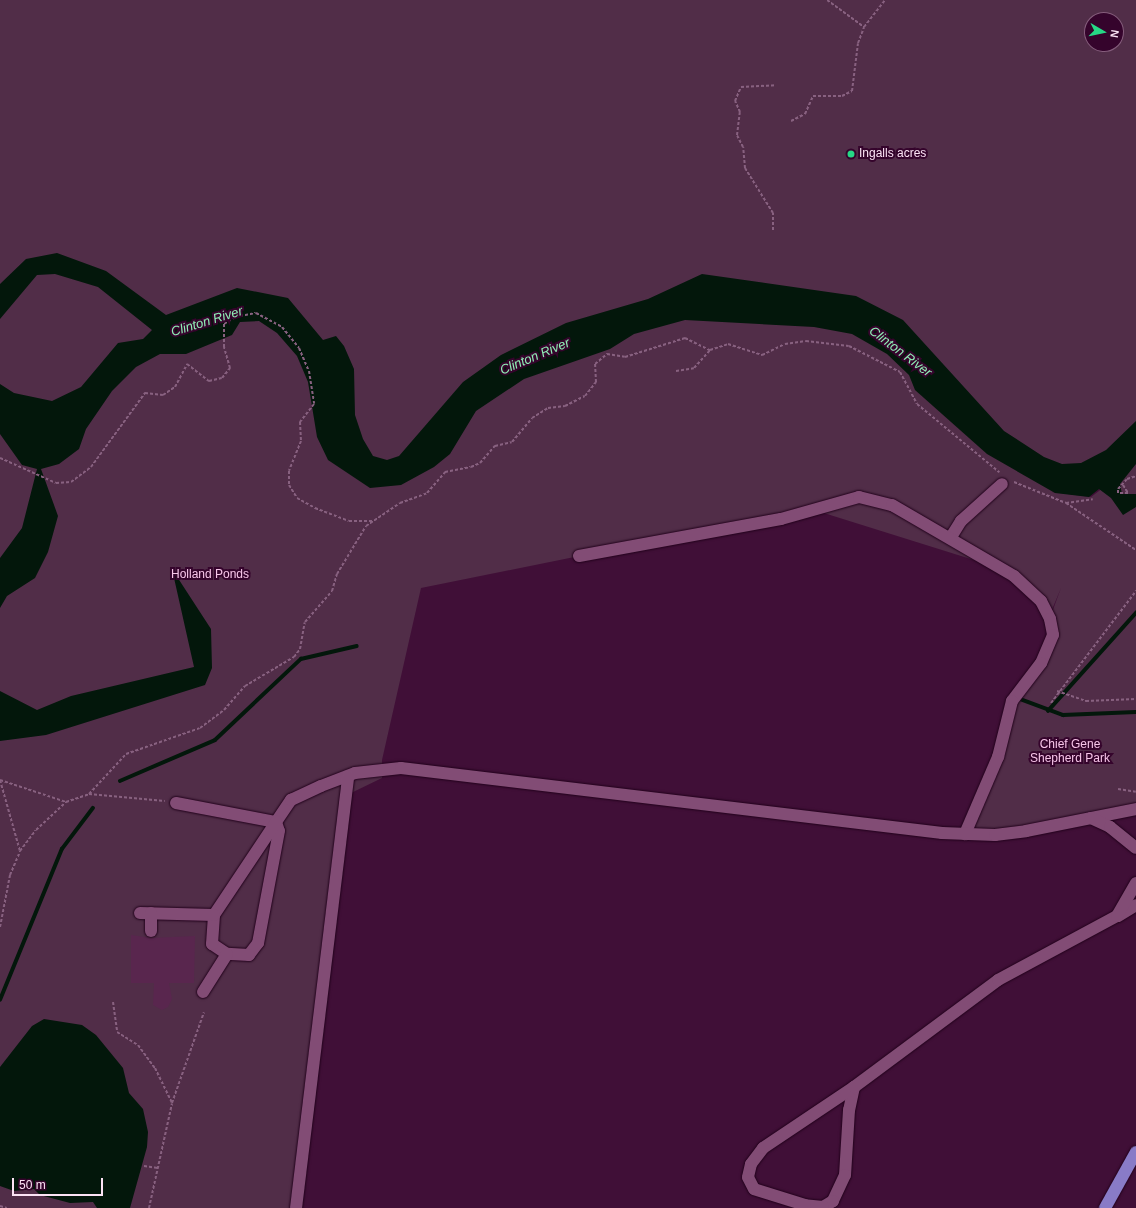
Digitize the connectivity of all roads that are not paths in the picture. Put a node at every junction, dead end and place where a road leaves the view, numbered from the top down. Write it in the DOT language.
graph roads {
  1 [pos="1005,480"];
  2 [pos="951,537"];
  3 [pos="579,556"];
  4 [pos="348,776"];
  5 [pos="176,803"];
  6 [pos="1136,809"];
  7 [pos="1091,818"];
  8 [pos="276,822"];
  9 [pos="964,834"];
  10 [pos="1136,848"];
  11 [pos="1136,882"];
  12 [pos="1136,905"];
  13 [pos="214,915"];
  14 [pos="1117,916"];
  15 [pos="151,931"];
  16 [pos="227,954"];
  17 [pos="203,992"];
  18 [pos="854,1087"];
  19 [pos="1136,1152"];
  20 [pos="296,1208"];
  21 [pos="1104,1208"];
  1 -- 2 [label="lane"];
  2 -- 3 [label="lane"];
  2 -- 9 [label="lane"];
  4 -- 8 [label="lane"];
  4 -- 9 [label="lane"];
  4 -- 20 [label="lane"];
  5 -- 8 [label="lane"];
  6 -- 7 [label="lane"];
  7 -- 9 [label="lane"];
  7 -- 10 [label="lane"];
  8 -- 13 [label="lane"];
  8 -- 16 [label="lane"];
  11 -- 14 [label="lane"];
  12 -- 14 [label="lane"];
  13 -- 15 [label="lane"];
  13 -- 16 [label="lane"];
  14 -- 18 [label="lane"];
  16 -- 17 [label="lane"];
  18 -- 18 [label="lane"];
  19 -- 21 [label="main road"];
}
